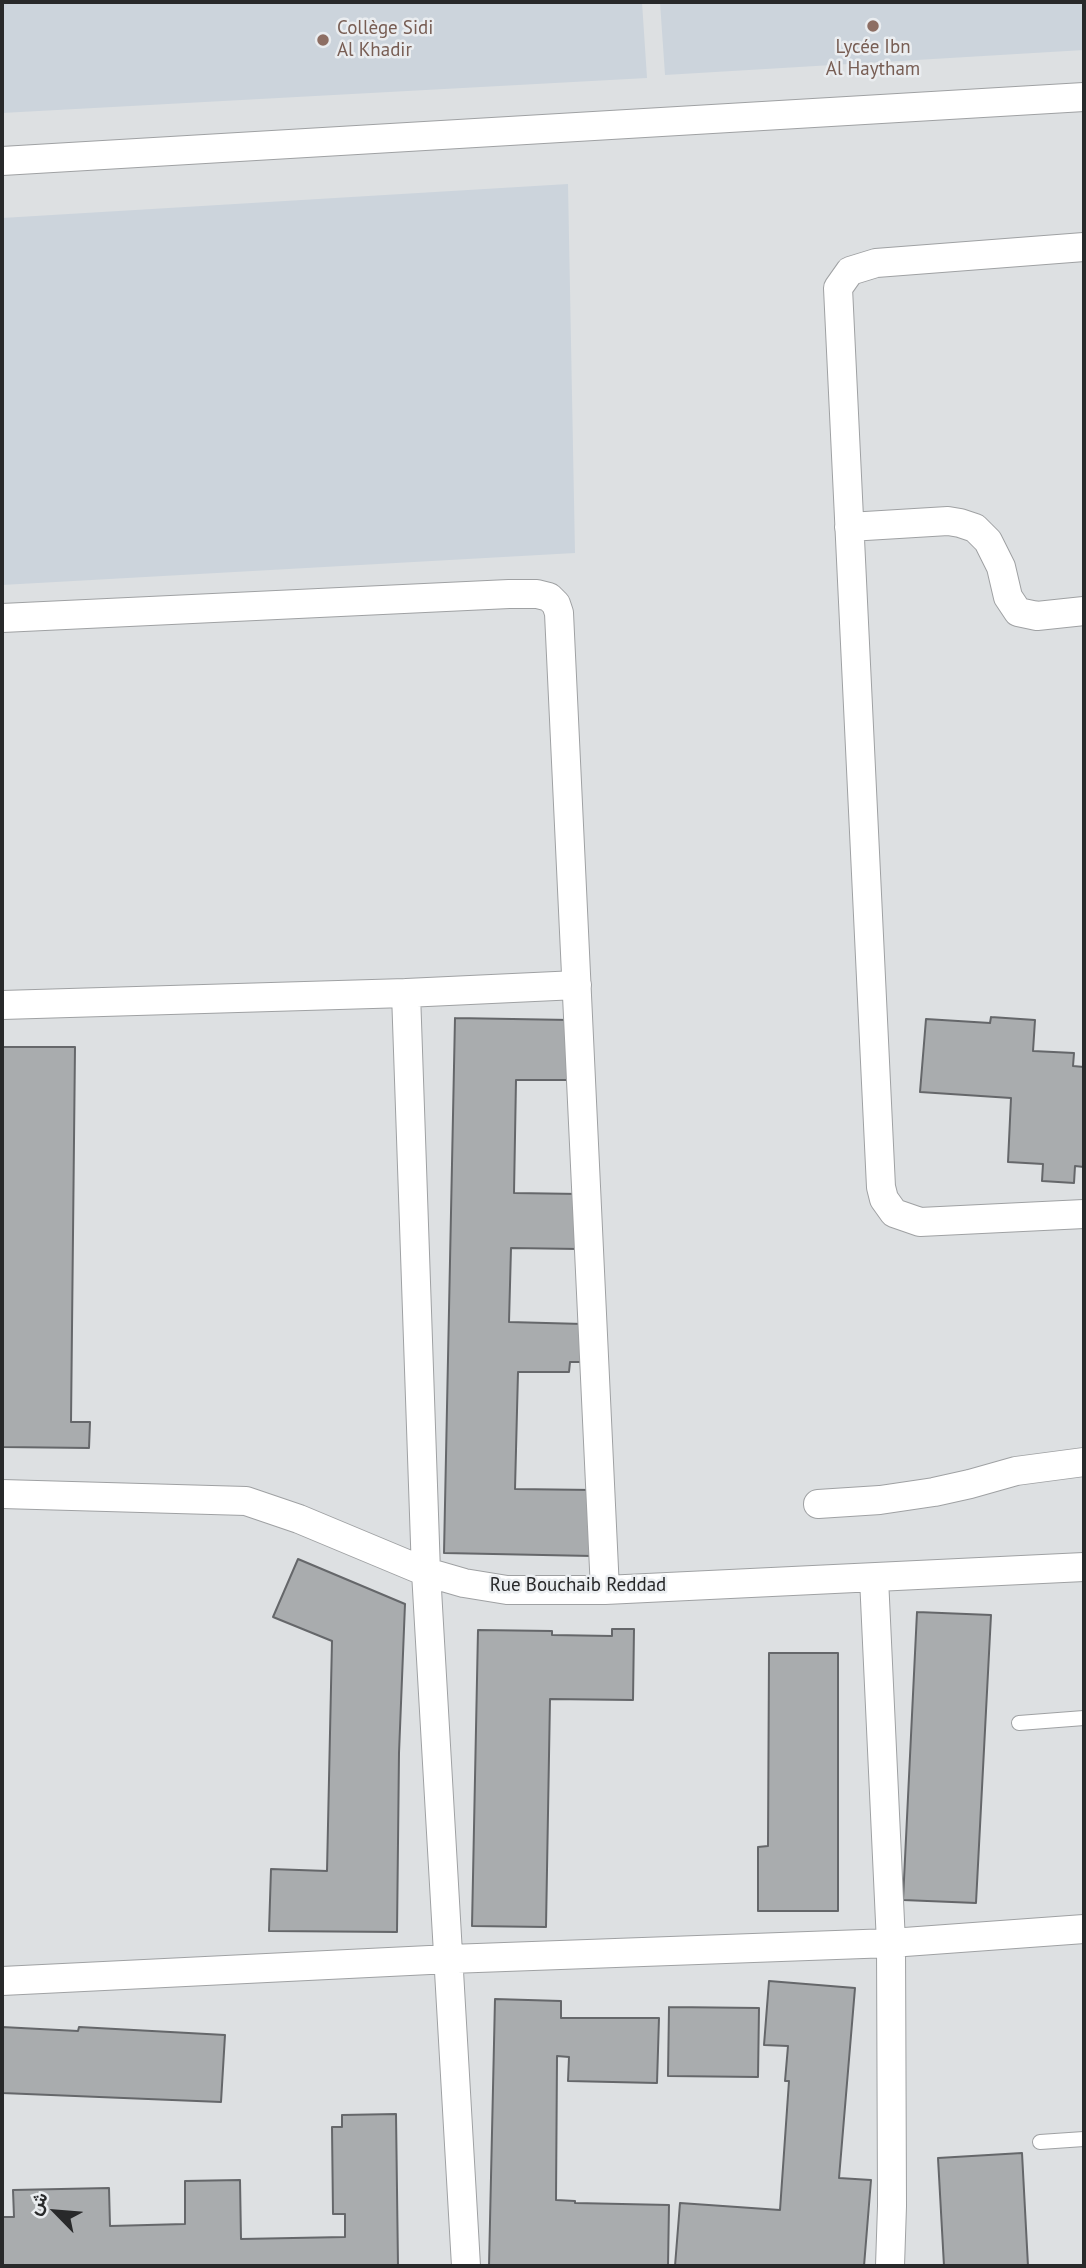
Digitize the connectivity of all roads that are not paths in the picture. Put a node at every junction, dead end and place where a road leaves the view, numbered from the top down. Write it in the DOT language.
graph roads {
  1 [pos="1084,97"];
  2 [pos="2,161"];
  3 [pos="1084,247"];
  4 [pos="849,527"];
  5 [pos="1084,611"];
  6 [pos="2,618"];
  7 [pos="577,985"];
  8 [pos="406,993"];
  9 [pos="2,1004"];
  10 [pos="1084,1214"];
  11 [pos="1084,1462"];
  12 [pos="2,1494"];
  13 [pos="818,1504"];
  14 [pos="1084,1567"];
  15 [pos="426,1572"];
  16 [pos="874,1578"];
  17 [pos="606,1590"];
  18 [pos="1084,1718"];
  19 [pos="1019,1723"];
  20 [pos="1084,1929"];
  21 [pos="891,1943"];
  22 [pos="450,1959"];
  23 [pos="2,1981"];
  24 [pos="1084,2139"];
  25 [pos="1040,2141"];
  26 [pos="467,2266"];
  27 [pos="890,2266"];
  1 -- 2 [label="street"];
  3 -- 4 [label="street"];
  4 -- 5 [label="street"];
  4 -- 10 [label="street"];
  6 -- 7 [label="street"];
  7 -- 8 [label="street"];
  7 -- 17 [label="street"];
  8 -- 9 [label="street"];
  8 -- 15 [label="street"];
  11 -- 13 [label="street"];
  12 -- 15 [label="street, Rue Bouchaib Reddad"];
  14 -- 16 [label="street, Rue Bouchaib Reddad"];
  15 -- 17 [label="street, Rue Bouchaib Reddad"];
  15 -- 22 [label="street"];
  16 -- 17 [label="street, Rue Bouchaib Reddad"];
  16 -- 21 [label="street"];
  18 -- 19 [label="lane"];
  20 -- 21 [label="street"];
  21 -- 22 [label="street"];
  21 -- 27 [label="street"];
  22 -- 23 [label="street"];
  22 -- 26 [label="street"];
  24 -- 25 [label="lane"];
}
